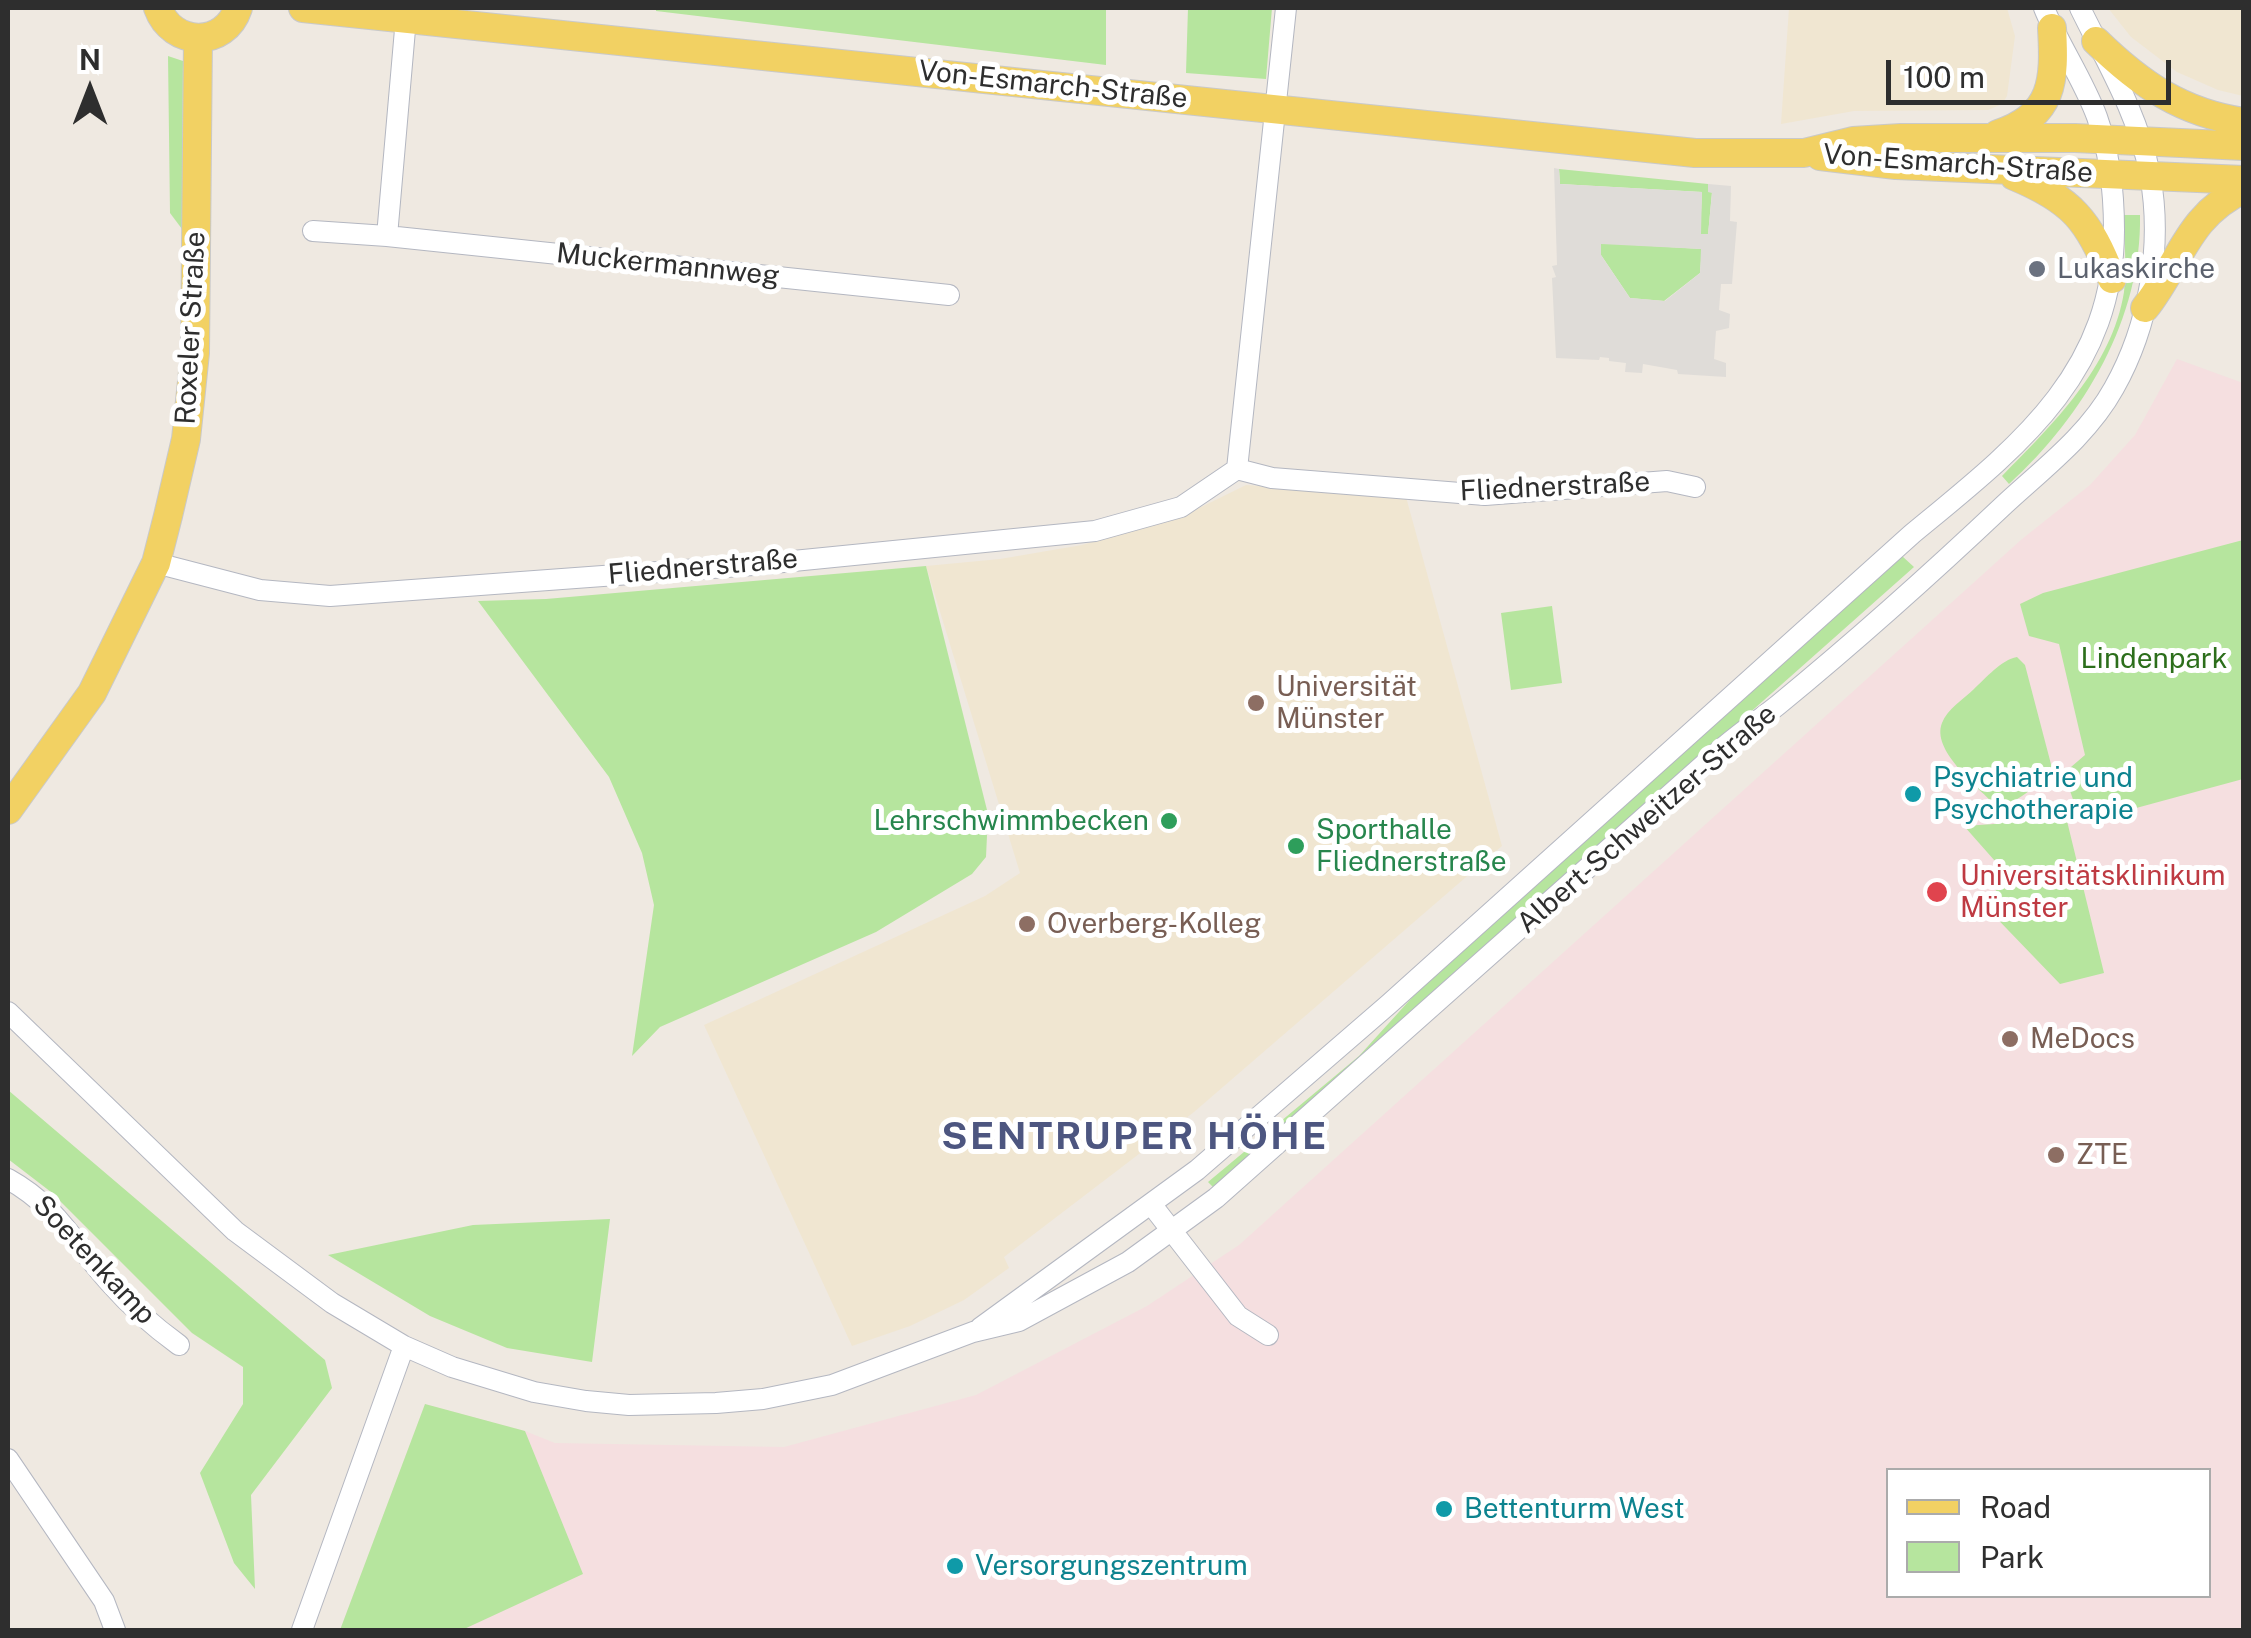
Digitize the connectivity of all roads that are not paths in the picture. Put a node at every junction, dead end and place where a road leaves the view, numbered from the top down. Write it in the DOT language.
graph roads {
  1 [pos="158,8"];
  2 [pos="238,8"];
  3 [pos="303,8"];
  4 [pos="1286,8"];
  5 [pos="2080,8"];
  6 [pos="406,18"];
  7 [pos="2048,18"];
  8 [pos="198,39"];
  9 [pos="2096,41"];
  10 [pos="1275,109"];
  11 [pos="2244,122"];
  12 [pos="1984,138"];
  13 [pos="2104,139"];
  14 [pos="2141,141"];
  15 [pos="2244,146"];
  16 [pos="1804,154"];
  17 [pos="1999,169"];
  18 [pos="2112,174"];
  19 [pos="2150,176"];
  20 [pos="2244,180"];
  21 [pos="2244,189"];
  22 [pos="313,230"];
  23 [pos="387,236"];
  24 [pos="2112,278"];
  25 [pos="949,295"];
  26 [pos="2145,308"];
  27 [pos="1237,469"];
  28 [pos="1695,486"];
  29 [pos="1955,498"];
  30 [pos="1982,526"];
  31 [pos="156,563"];
  32 [pos="8,810"];
  33 [pos="8,1012"];
  34 [pos="8,1178"];
  35 [pos="1151,1204"];
  36 [pos="1172,1232"];
  37 [pos="974,1332"];
  38 [pos="1268,1335"];
  39 [pos="178,1345"];
  40 [pos="404,1346"];
  41 [pos="8,1459"];
  42 [pos="115,1630"];
  43 [pos="302,1630"];
  1 -- 8 [label="main road"];
  2 -- 8 [label="main road"];
  3 -- 6 [label="main road, Von-Esmarch-Straße"];
  4 -- 10 [label="street"];
  5 -- 9 [label="street, Albert-Schweitzer-Straße"];
  6 -- 10 [label="main road, Von-Esmarch-Straße"];
  6 -- 23 [label="street"];
  7 -- 12 [label="main road"];
  7 -- 13 [label="street, Albert-Schweitzer-Straße"];
  8 -- 31 [label="main road, Roxeler Straße"];
  9 -- 11 [label="main road"];
  9 -- 14 [label="street, Albert-Schweitzer-Straße"];
  10 -- 16 [label="main road, Von-Esmarch-Straße"];
  10 -- 27 [label="street"];
  12 -- 13 [label="main road, Von-Esmarch-Straße"];
  12 -- 16 [label="main road, Von-Esmarch-Straße"];
  13 -- 14 [label="main road, Von-Esmarch-Straße"];
  13 -- 18 [label="street, Albert-Schweitzer-Straße"];
  14 -- 15 [label="main road, Von-Esmarch-Straße"];
  14 -- 19 [label="street, Albert-Schweitzer-Straße"];
  16 -- 17 [label="main road, Von-Esmarch-Straße"];
  17 -- 18 [label="main road, Von-Esmarch-Straße"];
  17 -- 24 [label="main road"];
  18 -- 19 [label="main road, Von-Esmarch-Straße"];
  18 -- 24 [label="street, Albert-Schweitzer-Straße"];
  19 -- 20 [label="main road, Von-Esmarch-Straße"];
  19 -- 26 [label="street, Albert-Schweitzer-Straße"];
  21 -- 26 [label="main road"];
  22 -- 23 [label="street, Muckermannweg"];
  23 -- 25 [label="street, Muckermannweg"];
  24 -- 29 [label="street, Albert-Schweitzer-Straße"];
  26 -- 30 [label="street, Albert-Schweitzer-Straße"];
  27 -- 28 [label="street, Fliednerstraße"];
  27 -- 31 [label="street, Fliednerstraße"];
  29 -- 30 [label="street"];
  29 -- 35 [label="street, Albert-Schweitzer-Straße"];
  30 -- 36 [label="street, Albert-Schweitzer-Straße"];
  31 -- 32 [label="main road, Roxeler Straße"];
  33 -- 40 [label="street, Albert-Schweitzer-Straße"];
  34 -- 39 [label="street, Soetenkamp"];
  35 -- 36 [label="street"];
  35 -- 37 [label="street, Albert-Schweitzer-Straße"];
  36 -- 37 [label="street, Albert-Schweitzer-Straße"];
  36 -- 38 [label="street"];
  37 -- 40 [label="street, Albert-Schweitzer-Straße"];
  40 -- 43 [label="street"];
  41 -- 42 [label="street"];
}
